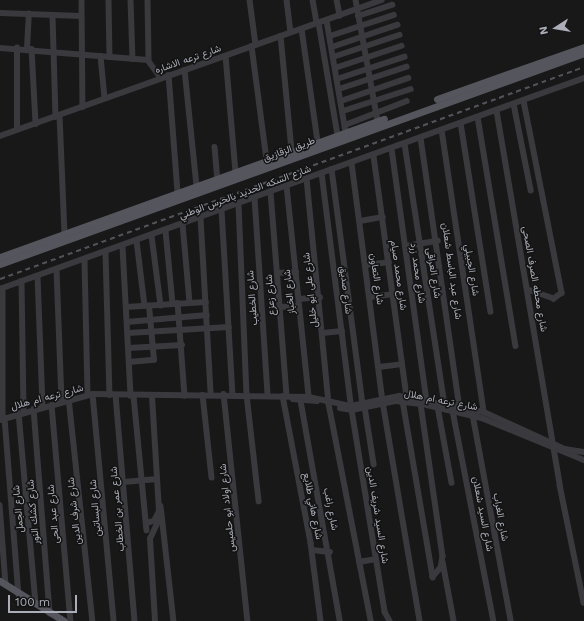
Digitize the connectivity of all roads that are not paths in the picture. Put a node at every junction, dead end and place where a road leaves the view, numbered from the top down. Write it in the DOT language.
graph roads {
  1 [pos="82,0"];
  2 [pos="109,0"];
  3 [pos="131,0"];
  4 [pos="148,0"];
  5 [pos="250,0"];
  6 [pos="287,0"];
  7 [pos="313,0"];
  8 [pos="337,0"];
  9 [pos="356,0"];
  10 [pos="382,0"];
  11 [pos="372,2"];
  12 [pos="392,5"];
  13 [pos="357,10"];
  14 [pos="0,13"];
  15 [pos="29,14"];
  16 [pos="394,15"];
  17 [pos="53,16"];
  18 [pos="82,16"];
  19 [pos="340,16"];
  20 [pos="358,16"];
  21 [pos="327,20"];
  22 [pos="318,23"];
  23 [pos="397,25"];
  24 [pos="360,26"];
  25 [pos="302,29"];
  26 [pos="291,32"];
  27 [pos="399,35"];
  28 [pos="281,36"];
  29 [pos="330,36"];
  30 [pos="362,37"];
  31 [pos="254,46"];
  32 [pos="401,46"];
  33 [pos="332,47"];
  34 [pos="364,47"];
  35 [pos="584,47"];
  36 [pos="0,48"];
  37 [pos="17,48"];
  38 [pos="30,49"];
  39 [pos="52,51"];
  40 [pos="584,53"];
  41 [pos="81,54"];
  42 [pos="101,56"];
  43 [pos="226,56"];
  44 [pos="110,57"];
  45 [pos="333,57"];
  46 [pos="404,57"];
  47 [pos="366,58"];
  48 [pos="133,59"];
  49 [pos="149,60"];
  50 [pos="406,67"];
  51 [pos="335,68"];
  52 [pos="368,69"];
  53 [pos="185,70"];
  54 [pos="168,75"];
  55 [pos="160,78"];
  56 [pos="408,78"];
  57 [pos="584,78"];
  58 [pos="337,79"];
  59 [pos="370,80"];
  60 [pos="339,89"];
  61 [pos="411,89"];
  62 [pos="372,91"];
  63 [pos="105,98"];
  64 [pos="524,100"];
  65 [pos="341,101"];
  66 [pos="374,101"];
  67 [pos="407,101"];
  68 [pos="514,104"];
  69 [pos="83,107"];
  70 [pos="342,111"];
  71 [pos="497,111"];
  72 [pos="58,116"];
  73 [pos="378,117"];
  74 [pos="478,117"];
  75 [pos="36,124"];
  76 [pos="461,124"];
  77 [pos="346,129"];
  78 [pos="17,130"];
  79 [pos="442,130"];
  80 [pos="0,136"];
  81 [pos="336,138"];
  82 [pos="421,138"];
  83 [pos="318,142"];
  84 [pos="405,144"];
  85 [pos="215,147"];
  86 [pos="392,149"];
  87 [pos="292,151"];
  88 [pos="374,156"];
  89 [pos="267,160"];
  90 [pos="352,163"];
  91 [pos="332,169"];
  92 [pos="236,173"];
  93 [pos="322,173"];
  94 [pos="218,179"];
  95 [pos="307,179"];
  96 [pos="197,186"];
  97 [pos="287,186"];
  98 [pos="531,190"];
  99 [pos="271,192"];
  100 [pos="178,193"];
  101 [pos="254,198"];
  102 [pos="239,204"];
  103 [pos="222,210"];
  104 [pos="383,217"];
  105 [pos="201,218"];
  106 [pos="360,221"];
  107 [pos="183,224"];
  108 [pos="339,225"];
  109 [pos="97,226"];
  110 [pos="329,227"];
  111 [pos="166,231"];
  112 [pos="65,234"];
  113 [pos="152,236"];
  114 [pos="137,241"];
  115 [pos="438,241"];
  116 [pos="421,243"];
  117 [pos="405,246"];
  118 [pos="123,247"];
  119 [pos="106,253"];
  120 [pos="0,257"];
  121 [pos="85,260"];
  122 [pos="389,262"];
  123 [pos="0,264"];
  124 [pos="366,265"];
  125 [pos="57,270"];
  126 [pos="296,272"];
  127 [pos="277,273"];
  128 [pos="38,276"];
  129 [pos="22,281"];
  130 [pos="1,288"];
  131 [pos="528,290"];
  132 [pos="393,294"];
  133 [pos="320,296"];
  134 [pos="370,297"];
  135 [pos="299,299"];
  136 [pos="190,302"];
  137 [pos="206,302"];
  138 [pos="175,304"];
  139 [pos="161,305"];
  140 [pos="147,306"];
  141 [pos="299,306"];
  142 [pos="126,307"];
  143 [pos="280,307"];
  144 [pos="491,312"];
  145 [pos="208,315"];
  146 [pos="179,317"];
  147 [pos="152,319"];
  148 [pos="127,322"];
  149 [pos="208,327"];
  150 [pos="229,327"];
  151 [pos="181,329"];
  152 [pos="153,331"];
  153 [pos="342,331"];
  154 [pos="128,333"];
  155 [pos="323,333"];
  156 [pos="355,341"];
  157 [pos="343,343"];
  158 [pos="182,345"];
  159 [pos="154,346"];
  160 [pos="516,346"];
  161 [pos="128,348"];
  162 [pos="129,362"];
  163 [pos="402,364"];
  164 [pos="379,367"];
  165 [pos="359,375"];
  166 [pos="348,376"];
  167 [pos="91,394"];
  168 [pos="211,394"];
  169 [pos="224,394"];
  170 [pos="233,394"];
  171 [pos="113,395"];
  172 [pos="202,395"];
  173 [pos="247,395"];
  174 [pos="132,396"];
  175 [pos="185,396"];
  176 [pos="268,396"];
  177 [pos="287,396"];
  178 [pos="152,397"];
  179 [pos="309,397"];
  180 [pos="70,398"];
  181 [pos="405,398"];
  182 [pos="383,400"];
  183 [pos="427,400"];
  184 [pos="301,401"];
  185 [pos="62,402"];
  186 [pos="329,402"];
  187 [pos="421,404"];
  188 [pos="445,404"];
  189 [pos="52,405"];
  190 [pos="364,405"];
  191 [pos="43,407"];
  192 [pos="438,407"];
  193 [pos="460,407"];
  194 [pos="351,408"];
  195 [pos="34,409"];
  196 [pos="453,411"];
  197 [pos="484,412"];
  198 [pos="21,413"];
  199 [pos="473,416"];
  200 [pos="3,419"];
  201 [pos="533,438"];
  202 [pos="555,447"];
  203 [pos="584,452"];
  204 [pos="584,460"];
  205 [pos="374,464"];
  206 [pos="212,478"];
  207 [pos="157,479"];
  208 [pos="142,480"];
  209 [pos="124,482"];
  210 [pos="452,483"];
  211 [pos="259,501"];
  212 [pos="159,502"];
  213 [pos="0,505"];
  214 [pos="163,515"];
  215 [pos="147,523"];
  216 [pos="148,530"];
  217 [pos="312,550"];
  218 [pos="330,552"];
  219 [pos="376,559"];
  220 [pos="443,561"];
  221 [pos="359,562"];
  222 [pos="2,583"];
  223 [pos="19,594"];
  224 [pos="584,603"];
  225 [pos="36,604"];
  226 [pos="50,613"];
  227 [pos="64,621"];
  228 [pos="72,621"];
  229 [pos="93,621"];
  230 [pos="114,621"];
  231 [pos="135,621"];
  232 [pos="156,621"];
  233 [pos="174,621"];
  234 [pos="248,621"];
  235 [pos="321,621"];
  236 [pos="340,621"];
  237 [pos="371,621"];
  238 [pos="390,621"];
  239 [pos="420,621"];
  240 [pos="454,621"];
  241 [pos="494,621"];
  242 [pos="511,621"];
  1 -- 18 [label="street"];
  2 -- 44 [label="street"];
  3 -- 48 [label="street"];
  4 -- 49 [label="street"];
  5 -- 31 [label="street"];
  6 -- 26 [label="street"];
  7 -- 22 [label="street"];
  8 -- 19 [label="street"];
  9 -- 13 [label="street"];
  10 -- 11 [label="street, شارع ترعه الاشاره"];
  11 -- 13 [label="street, شارع ترعه الاشاره"];
  12 -- 20 [label="street"];
  13 -- 19 [label="street, شارع ترعه الاشاره"];
  13 -- 20 [label="street"];
  14 -- 15 [label="street"];
  15 -- 17 [label="street"];
  15 -- 38 [label="street"];
  16 -- 24 [label="street"];
  17 -- 18 [label="street"];
  17 -- 39 [label="street"];
  18 -- 41 [label="street"];
  19 -- 21 [label="street, شارع ترعه الاشاره"];
  20 -- 24 [label="street"];
  21 -- 22 [label="street, شارع ترعه الاشاره"];
  21 -- 29 [label="street"];
  22 -- 25 [label="street, شارع ترعه الاشاره"];
  22 -- 81 [label="street"];
  23 -- 30 [label="street"];
  24 -- 29 [label="street"];
  24 -- 30 [label="street"];
  25 -- 26 [label="street, شارع ترعه الاشاره"];
  25 -- 83 [label="street"];
  26 -- 28 [label="street, شارع ترعه الاشاره"];
  27 -- 34 [label="street"];
  28 -- 31 [label="street, شارع ترعه الاشاره"];
  28 -- 87 [label="street"];
  29 -- 33 [label="street"];
  30 -- 33 [label="street"];
  30 -- 34 [label="street"];
  31 -- 43 [label="street, شارع ترعه الاشاره"];
  31 -- 89 [label="street"];
  32 -- 47 [label="street"];
  33 -- 45 [label="street"];
  34 -- 45 [label="street"];
  34 -- 47 [label="street"];
  35 -- 73 [label="main road, طريق الزقازيق"];
  36 -- 37 [label="street"];
  37 -- 38 [label="street"];
  37 -- 78 [label="street"];
  38 -- 39 [label="street"];
  38 -- 75 [label="street"];
  39 -- 41 [label="street"];
  39 -- 72 [label="street"];
  40 -- 81 [label="main road, طريق الزقازيق"];
  41 -- 42 [label="street"];
  41 -- 69 [label="street"];
  42 -- 44 [label="street"];
  42 -- 63 [label="street"];
  43 -- 53 [label="street, شارع ترعه الاشاره"];
  43 -- 92 [label="street"];
  44 -- 48 [label="street"];
  45 -- 51 [label="street"];
  46 -- 52 [label="street"];
  47 -- 51 [label="street"];
  47 -- 52 [label="street"];
  48 -- 49 [label="street"];
  49 -- 55 [label="street"];
  50 -- 59 [label="street"];
  51 -- 58 [label="street"];
  52 -- 58 [label="street"];
  52 -- 59 [label="street"];
  53 -- 54 [label="street, شارع ترعه الاشاره"];
  53 -- 96 [label="street"];
  54 -- 55 [label="street, شارع ترعه الاشاره"];
  54 -- 100 [label="street"];
  55 -- 63 [label="street, شارع ترعه الاشاره"];
  56 -- 62 [label="street"];
  57 -- 64 [label="street, شارع السكه الحديد بالحرس الوطني"];
  58 -- 60 [label="street"];
  59 -- 60 [label="street"];
  59 -- 62 [label="street"];
  60 -- 65 [label="street"];
  61 -- 66 [label="street"];
  62 -- 65 [label="street"];
  62 -- 66 [label="street"];
  63 -- 69 [label="street, شارع ترعه الاشاره"];
  64 -- 68 [label="street, شارع السكه الحديد بالحرس الوطني"];
  64 -- 131 [label="street"];
  65 -- 70 [label="street"];
  66 -- 70 [label="street"];
  66 -- 73 [label="street"];
  67 -- 73 [label="street"];
  68 -- 71 [label="street, شارع السكه الحديد بالحرس الوطني"];
  68 -- 98 [label="street"];
  69 -- 72 [label="street, شارع ترعه الاشاره"];
  70 -- 77 [label="street"];
  71 -- 74 [label="street, شارع السكه الحديد بالحرس الوطني"];
  71 -- 131 [label="street, شارع محطه الصرف الصحى"];
  72 -- 75 [label="street, شارع ترعه الاشاره"];
  72 -- 112 [label="street"];
  73 -- 77 [label="main road, طريق الزقازيق"];
  74 -- 76 [label="street, شارع السكه الحديد بالحرس الوطني"];
  74 -- 160 [label="street"];
  75 -- 78 [label="street, شارع ترعه الاشاره"];
  76 -- 79 [label="street, شارع السكه الحديد بالحرس الوطني"];
  76 -- 144 [label="street"];
  77 -- 81 [label="main road, طريق الزقازيق"];
  78 -- 80 [label="street, شارع ترعه الاشاره"];
  79 -- 82 [label="street, شارع السكه الحديد بالحرس الوطني"];
  79 -- 197 [label="street, شارع الجبيلي"];
  81 -- 83 [label="main road, طريق الزقازيق"];
  81 -- 109 [label="main road, طريق الزقازيق"];
  82 -- 84 [label="street, شارع السكه الحديد بالحرس الوطني"];
  82 -- 115 [label="street, شارع عبد الباسط شعلان"];
  83 -- 87 [label="main road, طريق الزقازيق"];
  84 -- 86 [label="street, شارع السكه الحديد بالحرس الوطني"];
  84 -- 116 [label="street, شارع العراقى"];
  85 -- 94 [label="street"];
  86 -- 88 [label="street, شارع السكه الحديد بالحرس الوطني"];
  86 -- 117 [label="street, شارع محمد زرد"];
  87 -- 89 [label="main road, طريق الزقازيق"];
  88 -- 90 [label="street, شارع السكه الحديد بالحرس الوطني"];
  88 -- 104 [label="street, شارع محمد صيام"];
  89 -- 92 [label="main road, طريق الزقازيق"];
  90 -- 91 [label="street, شارع السكه الحديد بالحرس الوطني"];
  90 -- 106 [label="street, شارع التعاون"];
  91 -- 93 [label="street, شارع السكه الحديد بالحرس الوطني"];
  91 -- 108 [label="street"];
  92 -- 94 [label="main road, طريق الزقازيق"];
  93 -- 95 [label="street, شارع السكه الحديد بالحرس الوطني"];
  93 -- 110 [label="street, شارع صديق"];
  94 -- 96 [label="main road, طريق الزقازيق"];
  95 -- 97 [label="street, شارع السكه الحديد بالحرس الوطني"];
  95 -- 133 [label="street, شارع على ابو خليل"];
  96 -- 100 [label="main road, طريق الزقازيق"];
  97 -- 99 [label="street, شارع السكه الحديد بالحرس الوطني"];
  97 -- 126 [label="street, شارع الخباز"];
  99 -- 101 [label="street, شارع السكه الحديد بالحرس الوطني"];
  99 -- 127 [label="street, شارع زعزع"];
  100 -- 109 [label="main road, طريق الزقازيق"];
  101 -- 102 [label="street, شارع السكه الحديد بالحرس الوطني"];
  101 -- 176 [label="street, شارع الخطيب"];
  102 -- 103 [label="street, شارع السكه الحديد بالحرس الوطني"];
  102 -- 173 [label="street"];
  103 -- 105 [label="street, شارع السكه الحديد بالحرس الوطني"];
  103 -- 150 [label="street"];
  104 -- 106 [label="street"];
  104 -- 122 [label="street, شارع محمد صيام"];
  105 -- 107 [label="street, شارع السكه الحديد بالحرس الوطني"];
  105 -- 137 [label="street"];
  106 -- 124 [label="street, شارع التعاون"];
  107 -- 111 [label="street, شارع السكه الحديد بالحرس الوطني"];
  107 -- 136 [label="street"];
  108 -- 110 [label="street"];
  108 -- 156 [label="street"];
  109 -- 112 [label="main road, طريق الزقازيق"];
  109 -- 123 [label="main road, طريق الزقازيق"];
  110 -- 153 [label="street, شارع صديق"];
  111 -- 113 [label="street, شارع السكه الحديد بالحرس الوطني"];
  111 -- 138 [label="street"];
  112 -- 120 [label="main road, طريق الزقازيق"];
  113 -- 114 [label="street, شارع السكه الحديد بالحرس الوطني"];
  113 -- 139 [label="street"];
  114 -- 118 [label="street, شارع السكه الحديد بالحرس الوطني"];
  114 -- 140 [label="street"];
  115 -- 116 [label="street"];
  115 -- 193 [label="street, شارع عبد الباسط شعلان"];
  116 -- 117 [label="street"];
  116 -- 188 [label="street, شارع العراقى"];
  117 -- 183 [label="street, شارع محمد زرد"];
  118 -- 119 [label="street, شارع السكه الحديد بالحرس الوطني"];
  118 -- 142 [label="street"];
  119 -- 121 [label="street, شارع السكه الحديد بالحرس الوطني"];
  119 -- 171 [label="street, شارع عمر بن الخطاب"];
  121 -- 125 [label="street, شارع السكه الحديد بالحرس الوطني"];
  121 -- 167 [label="street, شارع البساتين"];
  122 -- 124 [label="street"];
  122 -- 132 [label="street, شارع محمد صيام"];
  124 -- 134 [label="street, شارع التعاون"];
  125 -- 128 [label="street, شارع السكه الحديد بالحرس الوطني"];
  125 -- 185 [label="street"];
  126 -- 127 [label="street"];
  126 -- 135 [label="street, شارع الخباز"];
  127 -- 143 [label="street, شارع زعزع"];
  128 -- 129 [label="street, شارع السكه الحديد بالحرس الوطني"];
  128 -- 191 [label="street"];
  129 -- 130 [label="street, شارع السكه الحديد بالحرس الوطني"];
  129 -- 198 [label="street, شارع الجمل"];
  130 -- 200 [label="street"];
  131 -- 202 [label="street, شارع محطه الصرف الصحى"];
  132 -- 134 [label="street"];
  132 -- 163 [label="street, شارع محمد صيام"];
  133 -- 135 [label="street"];
  133 -- 155 [label="street, شارع على ابو خليل"];
  134 -- 164 [label="street, شارع التعاون"];
  135 -- 141 [label="street, شارع الخباز"];
  136 -- 137 [label="street"];
  136 -- 138 [label="street"];
  137 -- 145 [label="street"];
  138 -- 139 [label="street"];
  138 -- 146 [label="street"];
  139 -- 140 [label="street"];
  140 -- 142 [label="street"];
  140 -- 147 [label="street"];
  141 -- 143 [label="street"];
  141 -- 179 [label="street, شارع الخباز"];
  142 -- 148 [label="street"];
  143 -- 177 [label="street, شارع زعزع"];
  145 -- 146 [label="street"];
  145 -- 149 [label="street"];
  146 -- 147 [label="street"];
  146 -- 151 [label="street"];
  147 -- 148 [label="street"];
  147 -- 152 [label="street"];
  148 -- 154 [label="street"];
  149 -- 150 [label="street"];
  149 -- 151 [label="street"];
  149 -- 168 [label="street"];
  150 -- 170 [label="street"];
  151 -- 152 [label="street"];
  151 -- 158 [label="street"];
  152 -- 154 [label="street"];
  152 -- 159 [label="street"];
  153 -- 155 [label="street"];
  153 -- 157 [label="street, شارع صديق"];
  154 -- 161 [label="street"];
  155 -- 186 [label="street, شارع على ابو خليل"];
  156 -- 157 [label="street"];
  156 -- 165 [label="street"];
  157 -- 166 [label="street, شارع صديق"];
  158 -- 159 [label="street"];
  158 -- 175 [label="street"];
  159 -- 161 [label="street"];
  159 -- 162 [label="street"];
  161 -- 162 [label="street"];
  162 -- 174 [label="street"];
  163 -- 164 [label="street"];
  163 -- 181 [label="street, شارع محمد صيام"];
  164 -- 182 [label="street, شارع التعاون"];
  165 -- 166 [label="street"];
  165 -- 190 [label="street"];
  166 -- 194 [label="street, شارع صديق"];
  167 -- 171 [label="street, شارع ترعه ام هلال"];
  167 -- 180 [label="street, شارع ترعه ام هلال"];
  167 -- 230 [label="street, شارع البساتين"];
  168 -- 169 [label="street, شارع ترعه ام هلال"];
  168 -- 172 [label="street, شارع ترعه ام هلال"];
  169 -- 170 [label="street, شارع ترعه ام هلال"];
  169 -- 234 [label="street, شارع اولاد ابو حلميس"];
  170 -- 173 [label="street, شارع ترعه ام هلال"];
  171 -- 174 [label="street, شارع ترعه ام هلال"];
  171 -- 209 [label="street, شارع عمر بن الخطاب"];
  172 -- 175 [label="street, شارع ترعه ام هلال"];
  172 -- 206 [label="street"];
  173 -- 176 [label="street, شارع ترعه ام هلال"];
  173 -- 211 [label="street"];
  174 -- 178 [label="street, شارع ترعه ام هلال"];
  174 -- 208 [label="street"];
  175 -- 178 [label="street, شارع ترعه ام هلال"];
  176 -- 177 [label="street, شارع ترعه ام هلال"];
  177 -- 179 [label="street, شارع ترعه ام هلال"];
  177 -- 184 [label="street, شارع ترعه ام هلال"];
  177 -- 217 [label="street, شارع هاني طلايع"];
  178 -- 207 [label="street"];
  179 -- 186 [label="street, شارع ترعه ام هلال"];
  180 -- 185 [label="street, شارع ترعه ام هلال"];
  180 -- 229 [label="street, شارع شرف الدين"];
  181 -- 182 [label="street, شارع ترعه ام هلال"];
  181 -- 183 [label="street, شارع ترعه ام هلال"];
  181 -- 187 [label="street, شارع ترعه ام هلال"];
  181 -- 220 [label="street, شارع محمد صيام"];
  182 -- 190 [label="street, شارع ترعه ام هلال"];
  182 -- 239 [label="street, شارع التعاون"];
  183 -- 188 [label="street, شارع ترعه ام هلال"];
  184 -- 186 [label="street, شارع ترعه ام هلال"];
  184 -- 218 [label="street, شارع راغب"];
  185 -- 189 [label="street, شارع ترعه ام هلال"];
  186 -- 194 [label="street, شارع ترعه ام هلال"];
  186 -- 221 [label="street, شارع على ابو خليل"];
  187 -- 192 [label="street, شارع ترعه ام هلال"];
  187 -- 220 [label="street"];
  188 -- 193 [label="street, شارع ترعه ام هلال"];
  189 -- 191 [label="street, شارع ترعه ام هلال"];
  189 -- 228 [label="street, شارع عبد الحى"];
  190 -- 194 [label="street, شارع ترعه ام هلال"];
  190 -- 205 [label="street"];
  191 -- 195 [label="street, شارع ترعه ام هلال"];
  192 -- 196 [label="street, شارع ترعه ام هلال"];
  192 -- 210 [label="street"];
  193 -- 197 [label="street, شارع ترعه ام هلال"];
  194 -- 219 [label="street, شارع السيد شريف الدين"];
  195 -- 198 [label="street, شارع ترعه ام هلال"];
  195 -- 226 [label="street, شارع كشك النور"];
  196 -- 199 [label="street, شارع ترعه ام هلال"];
  196 -- 241 [label="street, شارع السيد شعلان"];
  197 -- 201 [label="street, شارع ترعه ام هلال"];
  198 -- 200 [label="street, شارع ترعه ام هلال"];
  198 -- 225 [label="street, شارع الجمل"];
  199 -- 201 [label="street, شارع ترعه ام هلال"];
  199 -- 242 [label="street, شارع الغراب"];
  200 -- 223 [label="street"];
  201 -- 202 [label="street, شارع ترعه ام هلال"];
  202 -- 203 [label="street, شارع ترعه ام هلال"];
  202 -- 204 [label="street, شارع ترعه ام هلال"];
  202 -- 224 [label="street, شارع محطه الصرف الصحى"];
  207 -- 208 [label="street"];
  207 -- 212 [label="street"];
  208 -- 209 [label="street"];
  208 -- 215 [label="street"];
  209 -- 231 [label="street, شارع عمر بن الخطاب"];
  212 -- 214 [label="street"];
  212 -- 215 [label="street"];
  213 -- 222 [label="street"];
  214 -- 232 [label="street"];
  214 -- 233 [label="street"];
  215 -- 216 [label="street"];
  217 -- 218 [label="street"];
  217 -- 235 [label="street, شارع هاني طلايع"];
  218 -- 236 [label="street, شارع راغب"];
  219 -- 221 [label="street"];
  219 -- 238 [label="street, شارع السيد شريف الدين"];
  220 -- 240 [label="street"];
  221 -- 237 [label="street, شارع على ابو خليل"];
  222 -- 223 [label="main road"];
  223 -- 225 [label="main road"];
  225 -- 226 [label="main road"];
  226 -- 227 [label="main road"];
}
